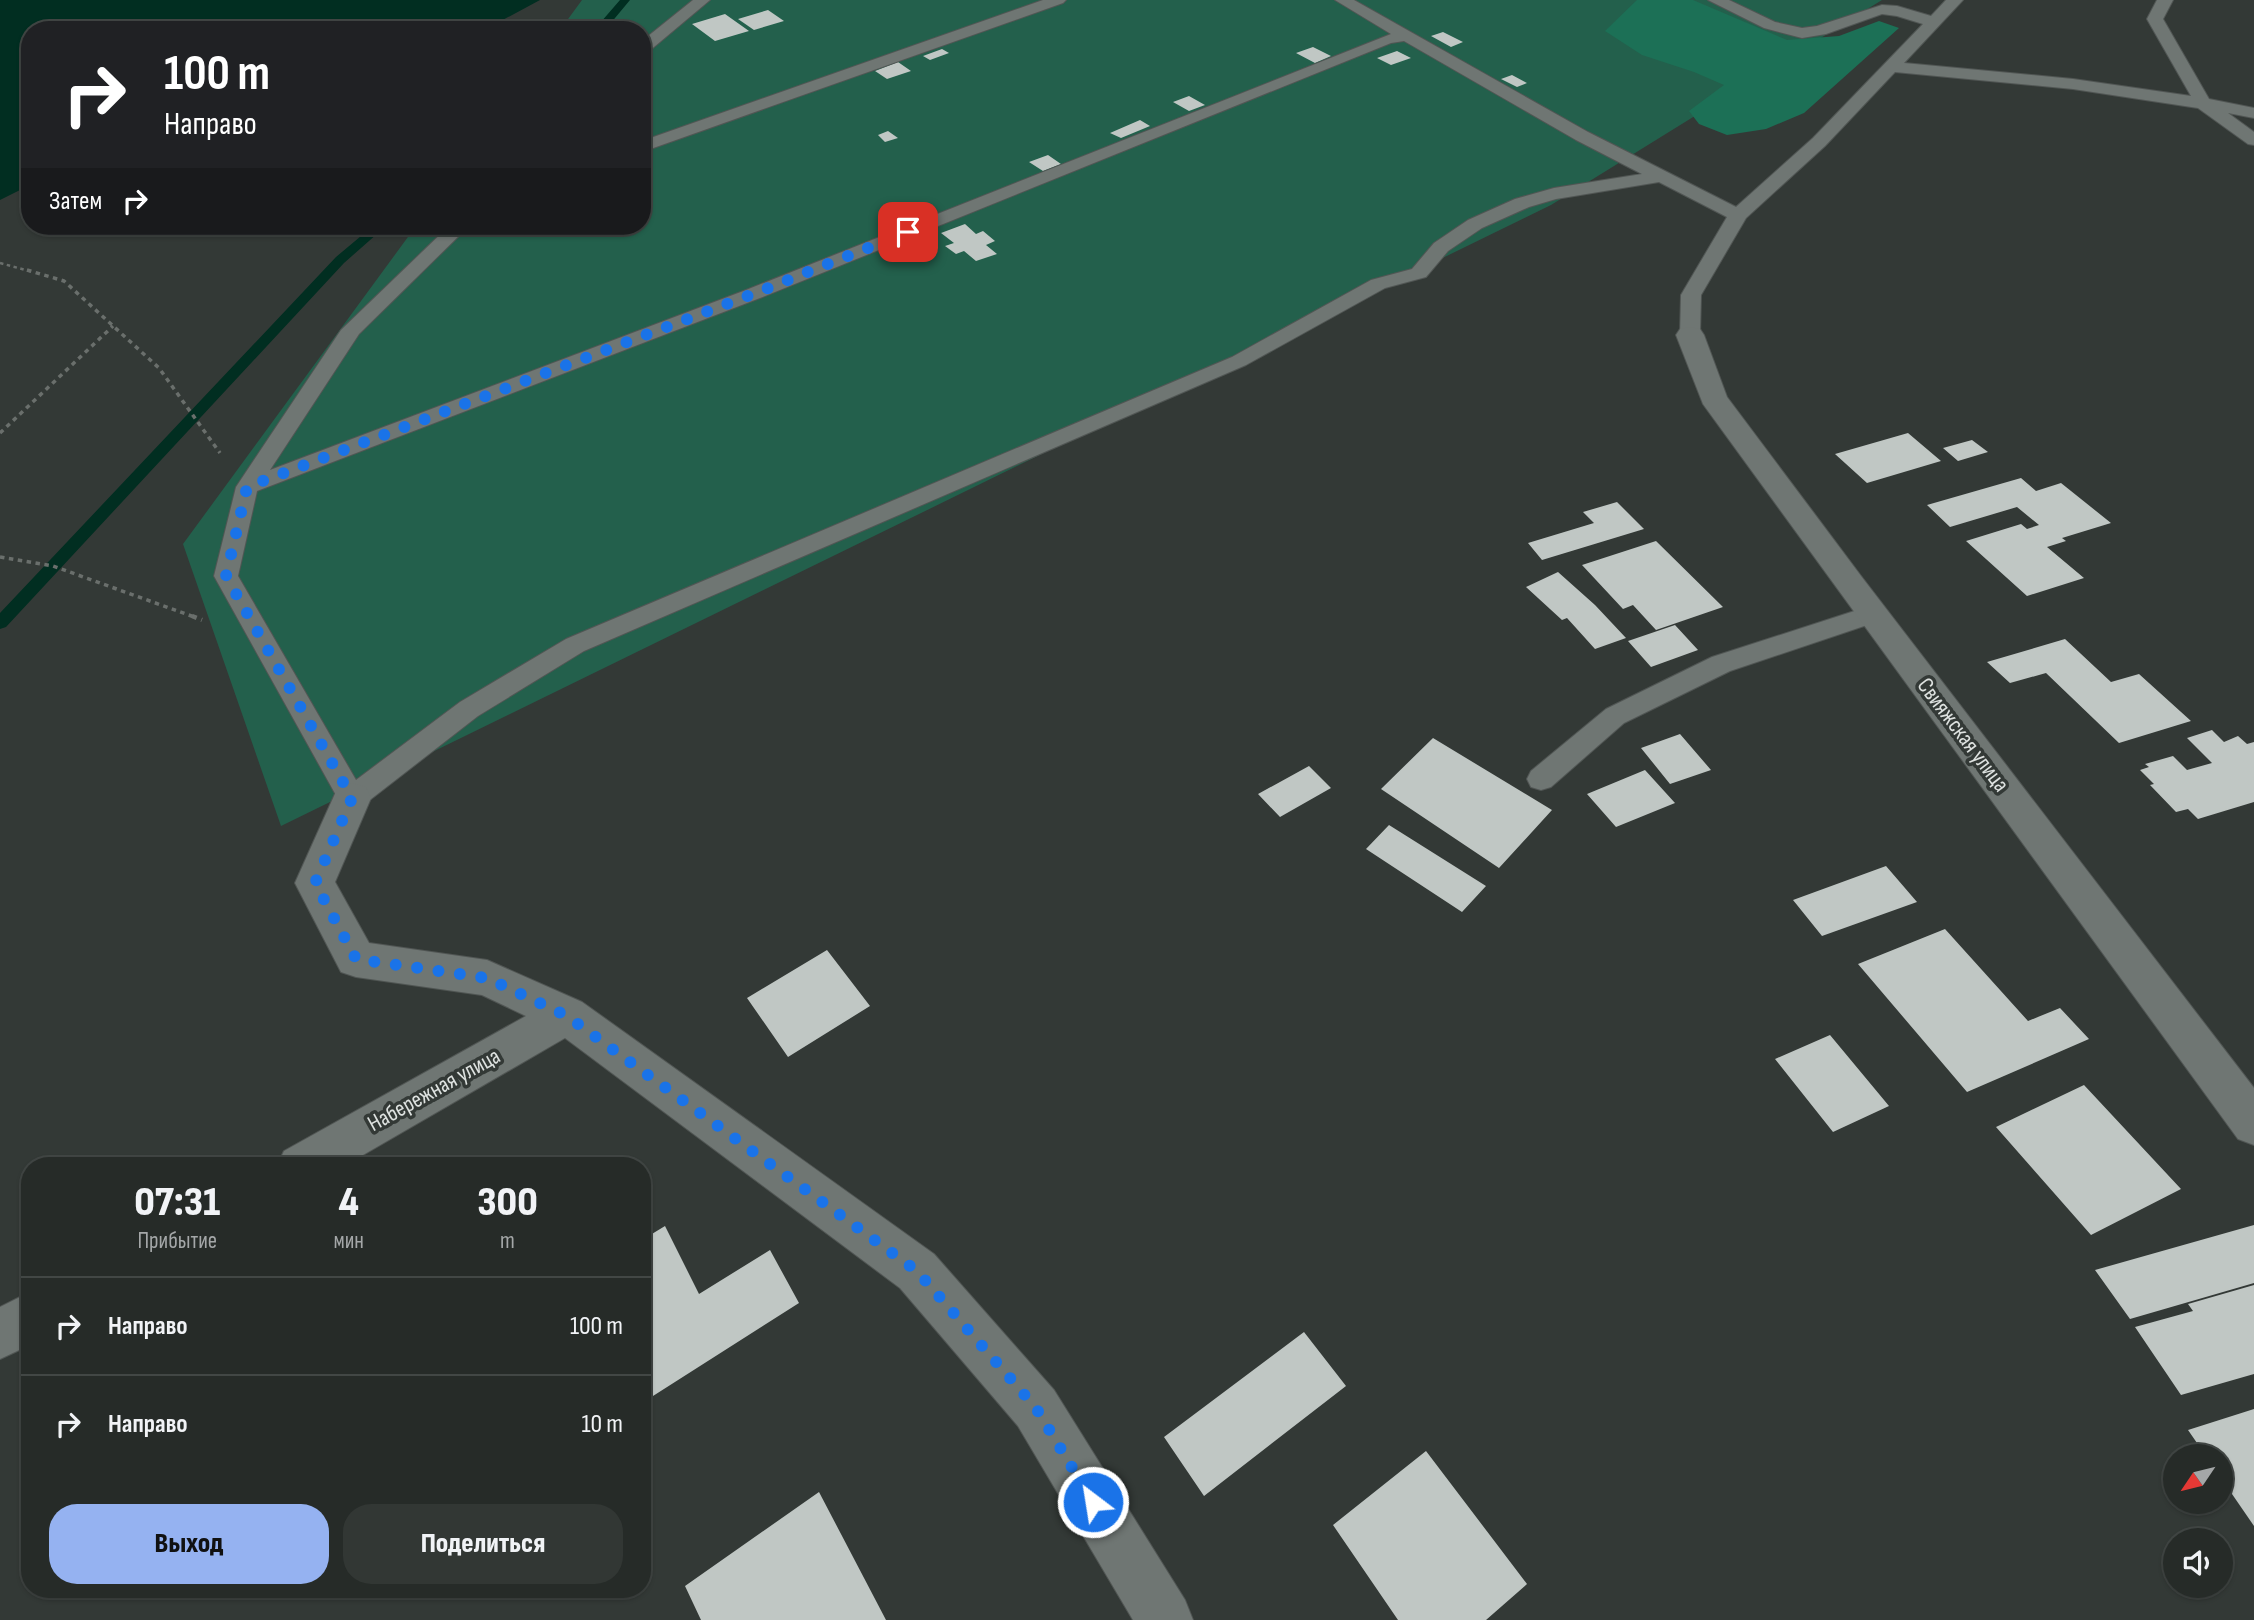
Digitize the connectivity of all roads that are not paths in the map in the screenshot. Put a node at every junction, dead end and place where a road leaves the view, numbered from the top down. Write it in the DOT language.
graph roads {
  1 [pos="702,0"];
  2 [pos="1058,0"];
  3 [pos="1343,0"];
  4 [pos="1716,0"];
  5 [pos="1955,0"];
  6 [pos="2165,0"];
  7 [pos="1934,22"];
  8 [pos="1406,36"];
  9 [pos="651,42"];
  10 [pos="1890,67"];
  11 [pos="2203,103"];
  12 [pos="2254,113"];
  13 [pos="2254,139"];
  14 [pos="651,143"];
  15 [pos="1661,176"];
  16 [pos="1738,215"];
  17 [pos="451,235"];
  18 [pos="1690,335"];
  19 [pos="247,487"];
  20 [pos="1872,614"];
  21 [pos="1541,779"];
  22 [pos="352,798"];
  23 [pos="567,1016"];
  24 [pos="2254,1124"];
  25 [pos="316,1157"];
  26 [pos="21,1322"];
  27 [pos="0,1334"];
  28 [pos="1165,1620"];
  1 -- 9 [label="lane"];
  2 -- 14 [label="lane"];
  3 -- 8 [label="lane"];
  4 -- 7 [label="lane"];
  5 -- 7 [label="lane"];
  6 -- 11 [label="lane"];
  7 -- 10 [label="lane"];
  8 -- 15 [label="lane"];
  8 -- 19 [label="lane"];
  10 -- 11 [label="lane"];
  10 -- 16 [label="lane"];
  11 -- 12 [label="lane"];
  11 -- 13 [label="lane"];
  15 -- 16 [label="lane"];
  15 -- 22 [label="lane"];
  16 -- 18 [label="lane"];
  17 -- 19 [label="lane"];
  18 -- 20 [label="street, Свияжская улица"];
  19 -- 22 [label="lane"];
  20 -- 21 [label="lane"];
  20 -- 24 [label="street, Свияжская улица"];
  22 -- 23 [label="street"];
  23 -- 25 [label="street, Набережная улица"];
  23 -- 28 [label="street"];
  26 -- 27 [label="street"];
}
